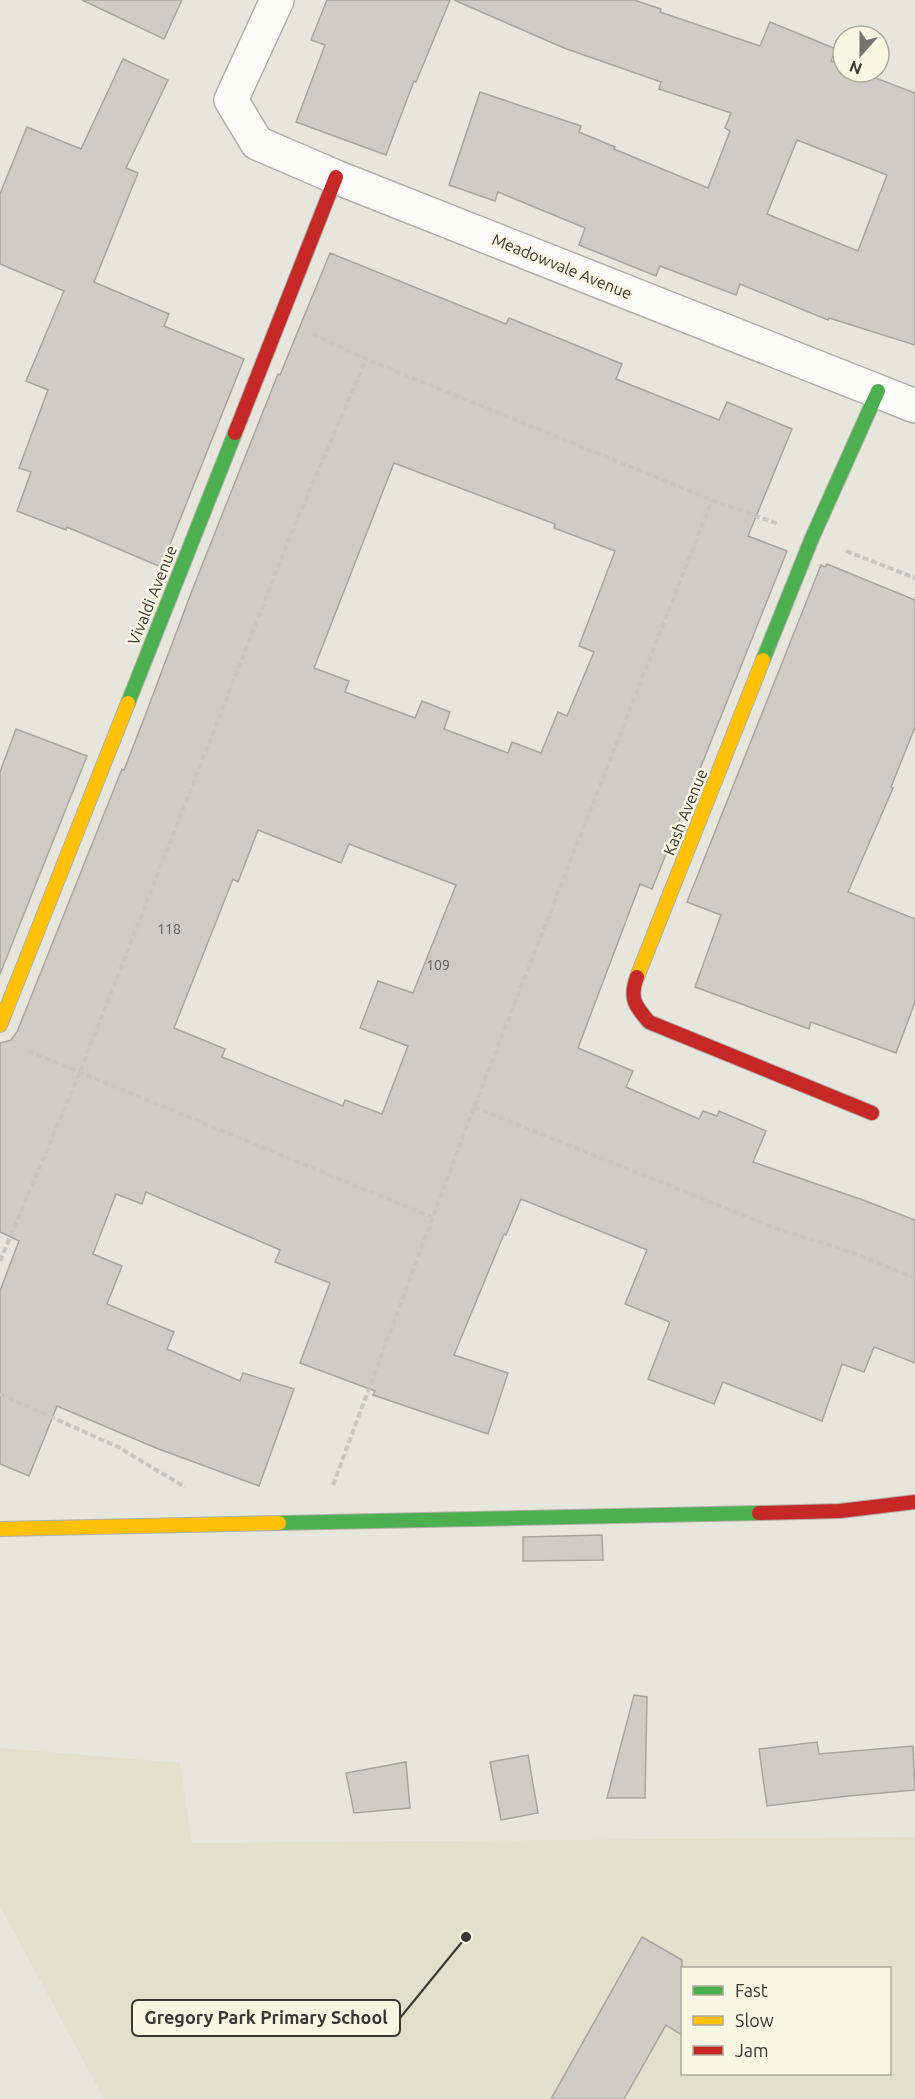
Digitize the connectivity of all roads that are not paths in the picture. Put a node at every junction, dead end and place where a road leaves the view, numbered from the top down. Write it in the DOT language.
graph roads {
  1 [pos="277,0"];
  2 [pos="336,177"];
  3 [pos="878,391"];
  4 [pos="915,406"];
  5 [pos="0,1025"];
  6 [pos="872,1113"];
  7 [pos="915,1502"];
  8 [pos="0,1529"];
  1 -- 2 [label="street, Meadowvale Avenue"];
  2 -- 3 [label="street, Meadowvale Avenue"];
  2 -- 5 [label="street, Vivaldi Avenue"];
  3 -- 4 [label="street, Meadowvale Avenue"];
  3 -- 6 [label="street, Kash Avenue"];
  7 -- 8 [label="street"];
}
